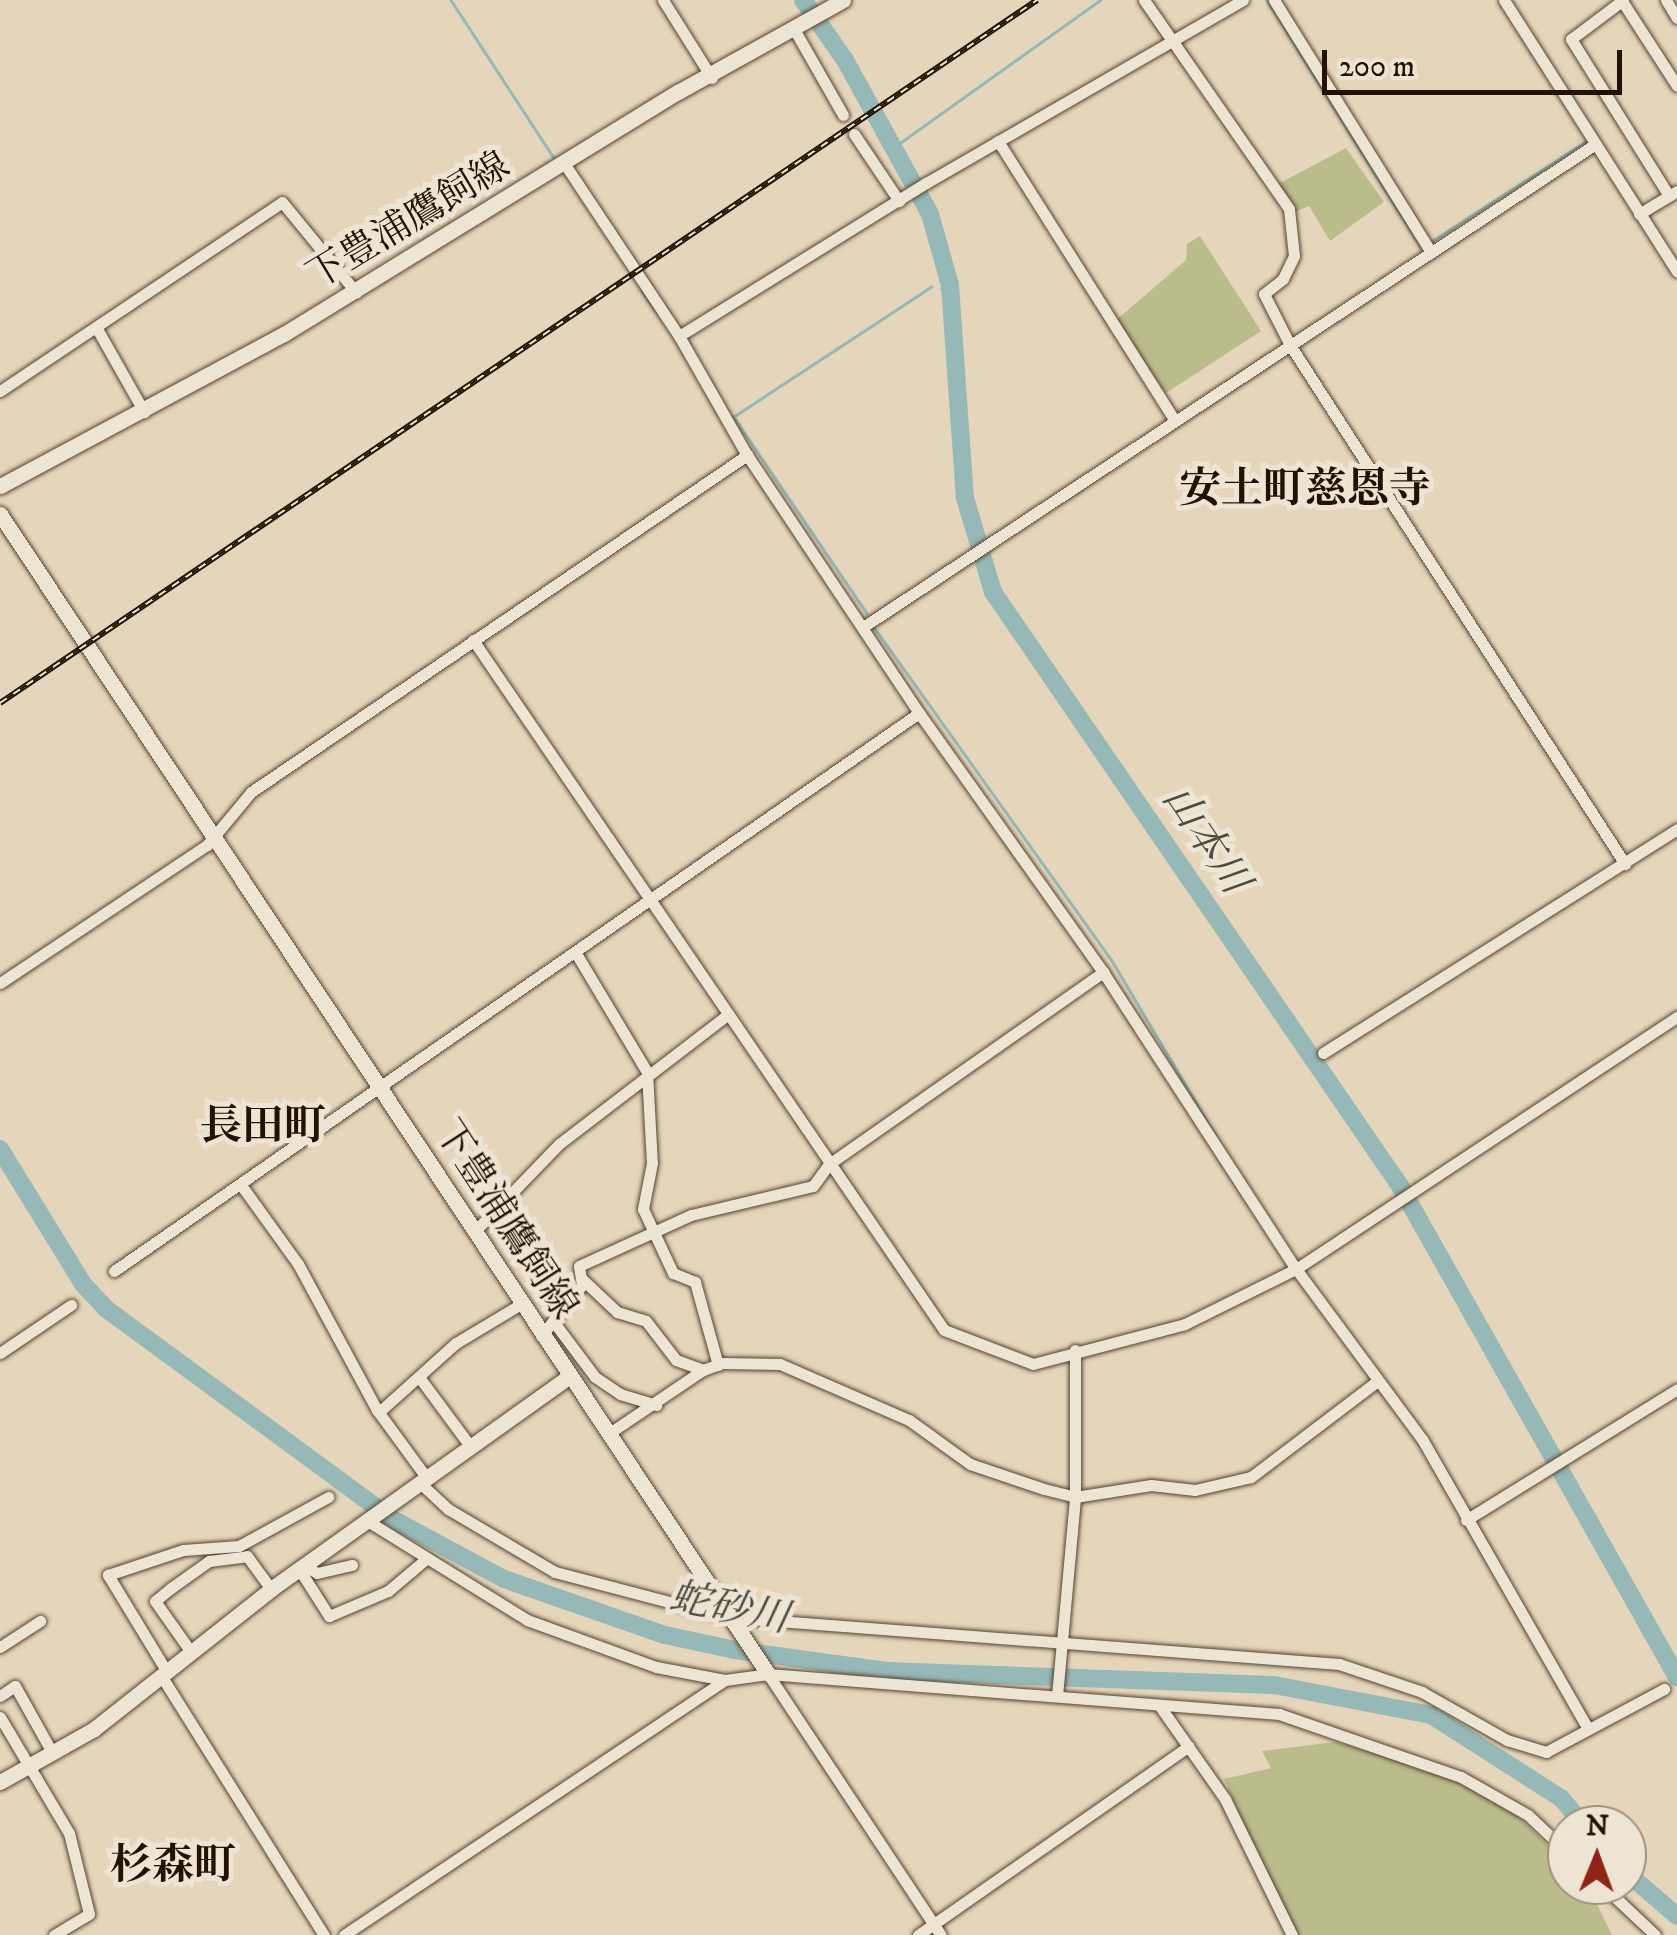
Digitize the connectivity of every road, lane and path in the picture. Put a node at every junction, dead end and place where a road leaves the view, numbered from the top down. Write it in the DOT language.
graph roads {
  1 [pos="663,0"];
  2 [pos="842,0"];
  3 [pos="1144,0"];
  4 [pos="1243,0"];
  5 [pos="1274,0"];
  6 [pos="1504,0"];
  7 [pos="1622,0"];
  8 [pos="1666,0"];
  9 [pos="1677,18"];
  10 [pos="798,26"];
  11 [pos="1172,43"];
  12 [pos="712,78"];
  13 [pos="1677,86"];
  14 [pos="844,115"];
  15 [pos="854,134"];
  16 [pos="998,141"];
  17 [pos="1594,146"];
  18 [pos="566,166"];
  19 [pos="1673,193"];
  20 [pos="901,199"];
  21 [pos="1639,214"];
  22 [pos="1429,249"];
  23 [pos="1677,272"];
  24 [pos="356,292"];
  25 [pos="96,327"];
  26 [pos="679,336"];
  27 [pos="1290,345"];
  28 [pos="0,391"];
  29 [pos="144,412"];
  30 [pos="1175,421"];
  31 [pos="746,455"];
  32 [pos="0,486"];
  33 [pos="0,514"];
  34 [pos="866,625"];
  35 [pos="473,640"];
  36 [pos="920,713"];
  37 [pos="1677,829"];
  38 [pos="213,840"];
  39 [pos="1626,864"];
  40 [pos="652,900"];
  41 [pos="576,954"];
  42 [pos="1103,972"];
  43 [pos="0,982"];
  44 [pos="727,1015"];
  45 [pos="1677,1017"];
  46 [pos="1323,1054"];
  47 [pos="647,1072"];
  48 [pos="380,1091"];
  49 [pos="829,1164"];
  50 [pos="241,1185"];
  51 [pos="654,1230"];
  52 [pos="474,1232"];
  53 [pos="1296,1270"];
  54 [pos="114,1271"];
  55 [pos="580,1278"];
  56 [pos="520,1304"];
  57 [pos="71,1305"];
  58 [pos="553,1321"];
  59 [pos="541,1336"];
  60 [pos="1075,1350"];
  61 [pos="0,1352"];
  62 [pos="718,1365"];
  63 [pos="703,1370"];
  64 [pos="419,1376"];
  65 [pos="570,1376"];
  66 [pos="595,1377"];
  67 [pos="1376,1382"];
  68 [pos="1677,1389"];
  69 [pos="656,1404"];
  70 [pos="379,1412"];
  71 [pos="611,1432"];
  72 [pos="470,1446"];
  73 [pos="422,1480"];
  74 [pos="328,1497"];
  75 [pos="1075,1498"];
  76 [pos="366,1520"];
  77 [pos="1466,1520"];
  78 [pos="427,1558"];
  79 [pos="352,1565"];
  80 [pos="301,1567"];
  81 [pos="271,1589"];
  82 [pos="726,1617"];
  83 [pos="40,1621"];
  84 [pos="1063,1639"];
  85 [pos="0,1647"];
  86 [pos="191,1652"];
  87 [pos="768,1674"];
  88 [pos="164,1675"];
  89 [pos="725,1680"];
  90 [pos="1664,1690"];
  91 [pos="0,1696"];
  92 [pos="1057,1696"];
  93 [pos="1159,1705"];
  94 [pos="0,1717"];
  95 [pos="1588,1729"];
  96 [pos="1189,1746"];
  97 [pos="53,1754"];
  98 [pos="30,1769"];
  99 [pos="0,1782"];
  100 [pos="1547,1834"];
  101 [pos="1623,1905"];
  102 [pos="938,1930"];
  103 [pos="54,1935"];
  104 [pos="324,1935"];
  105 [pos="344,1935"];
  106 [pos="918,1935"];
  107 [pos="1292,1935"];
  108 [pos="1655,1935"];
  1 -- 12 [label="street"];
  2 -- 10 [label="main road, 下豊浦鷹飼線"];
  3 -- 11 [label="street"];
  4 -- 11 [label="street"];
  5 -- 22 [label="street"];
  6 -- 17 [label="street"];
  7 -- 13 [label="street"];
  7 -- 19 [label="street"];
  8 -- 9 [label="street"];
  10 -- 12 [label="main road, 下豊浦鷹飼線"];
  10 -- 14 [label="street"];
  11 -- 16 [label="street"];
  11 -- 27 [label="street"];
  12 -- 18 [label="main road, 下豊浦鷹飼線"];
  15 -- 20 [label="street"];
  16 -- 20 [label="street"];
  16 -- 30 [label="street"];
  17 -- 21 [label="street"];
  17 -- 22 [label="street"];
  18 -- 24 [label="main road, 下豊浦鷹飼線"];
  18 -- 26 [label="street"];
  19 -- 21 [label="street"];
  20 -- 26 [label="street"];
  21 -- 23 [label="street"];
  22 -- 27 [label="street"];
  24 -- 25 [label="street"];
  24 -- 29 [label="main road, 下豊浦鷹飼線"];
  25 -- 28 [label="street"];
  25 -- 29 [label="street"];
  26 -- 31 [label="street"];
  27 -- 30 [label="street"];
  27 -- 39 [label="street"];
  29 -- 32 [label="main road, 下豊浦鷹飼線"];
  30 -- 34 [label="street"];
  31 -- 34 [label="street"];
  31 -- 35 [label="street"];
  33 -- 38 [label="main road, 下豊浦鷹飼線"];
  34 -- 36 [label="street"];
  35 -- 38 [label="street"];
  35 -- 40 [label="street"];
  36 -- 40 [label="street"];
  36 -- 42 [label="street"];
  37 -- 39 [label="street"];
  38 -- 43 [label="street"];
  38 -- 48 [label="main road, 下豊浦鷹飼線"];
  39 -- 46 [label="street"];
  40 -- 41 [label="street"];
  40 -- 44 [label="street"];
  41 -- 47 [label="street"];
  41 -- 48 [label="street"];
  42 -- 49 [label="street"];
  42 -- 53 [label="street"];
  44 -- 47 [label="street"];
  44 -- 49 [label="street"];
  45 -- 53 [label="street"];
  47 -- 51 [label="street"];
  47 -- 52 [label="street"];
  48 -- 50 [label="street"];
  48 -- 52 [label="main road, 下豊浦鷹飼線"];
  49 -- 51 [label="street"];
  49 -- 60 [label="street"];
  50 -- 54 [label="street"];
  50 -- 70 [label="street"];
  51 -- 55 [label="street"];
  51 -- 62 [label="street"];
  52 -- 56 [label="main road, 下豊浦鷹飼線"];
  53 -- 60 [label="street"];
  53 -- 67 [label="street"];
  55 -- 58 [label="street"];
  55 -- 63 [label="street"];
  56 -- 59 [label="main road, 下豊浦鷹飼線"];
  56 -- 64 [label="street"];
  57 -- 61 [label="street"];
  58 -- 59 [label="street"];
  58 -- 66 [label="street"];
  59 -- 65 [label="main road, 下豊浦鷹飼線"];
  60 -- 75 [label="street"];
  62 -- 63 [label="street"];
  62 -- 75 [label="street"];
  63 -- 69 [label="street"];
  64 -- 70 [label="street"];
  64 -- 72 [label="street"];
  65 -- 66 [label="street"];
  65 -- 71 [label="main road"];
  65 -- 72 [label="main road, 下豊浦鷹飼線"];
  66 -- 69 [label="street"];
  67 -- 75 [label="street"];
  67 -- 77 [label="street"];
  68 -- 77 [label="street"];
  69 -- 71 [label="street"];
  70 -- 73 [label="street"];
  71 -- 82 [label="main road"];
  72 -- 73 [label="main road, 下豊浦鷹飼線"];
  73 -- 76 [label="main road, 下豊浦鷹飼線"];
  73 -- 82 [label="street"];
  74 -- 88 [label="street"];
  75 -- 84 [label="street"];
  76 -- 78 [label="street"];
  76 -- 80 [label="main road, 下豊浦鷹飼線"];
  77 -- 95 [label="street"];
  78 -- 80 [label="street"];
  78 -- 89 [label="street"];
  79 -- 80 [label="street"];
  80 -- 81 [label="main road, 下豊浦鷹飼線"];
  81 -- 86 [label="main road, 下豊浦鷹飼線"];
  81 -- 86 [label="street"];
  82 -- 84 [label="street"];
  82 -- 87 [label="main road"];
  83 -- 85 [label="street"];
  84 -- 92 [label="street"];
  84 -- 95 [label="street"];
  86 -- 88 [label="main road, 下豊浦鷹飼線"];
  87 -- 89 [label="street"];
  87 -- 92 [label="street"];
  87 -- 102 [label="street"];
  88 -- 97 [label="main road, 下豊浦鷹飼線"];
  88 -- 104 [label="street"];
  89 -- 105 [label="street"];
  90 -- 95 [label="street"];
  91 -- 97 [label="street"];
  92 -- 93 [label="street"];
  93 -- 96 [label="street"];
  93 -- 100 [label="street"];
  94 -- 98 [label="street"];
  96 -- 102 [label="street"];
  96 -- 107 [label="street"];
  97 -- 98 [label="main road, 下豊浦鷹飼線"];
  98 -- 99 [label="main road, 下豊浦鷹飼線"];
  98 -- 103 [label="street"];
  101 -- 108 [label="street"];
  102 -- 106 [label="street"];
}
